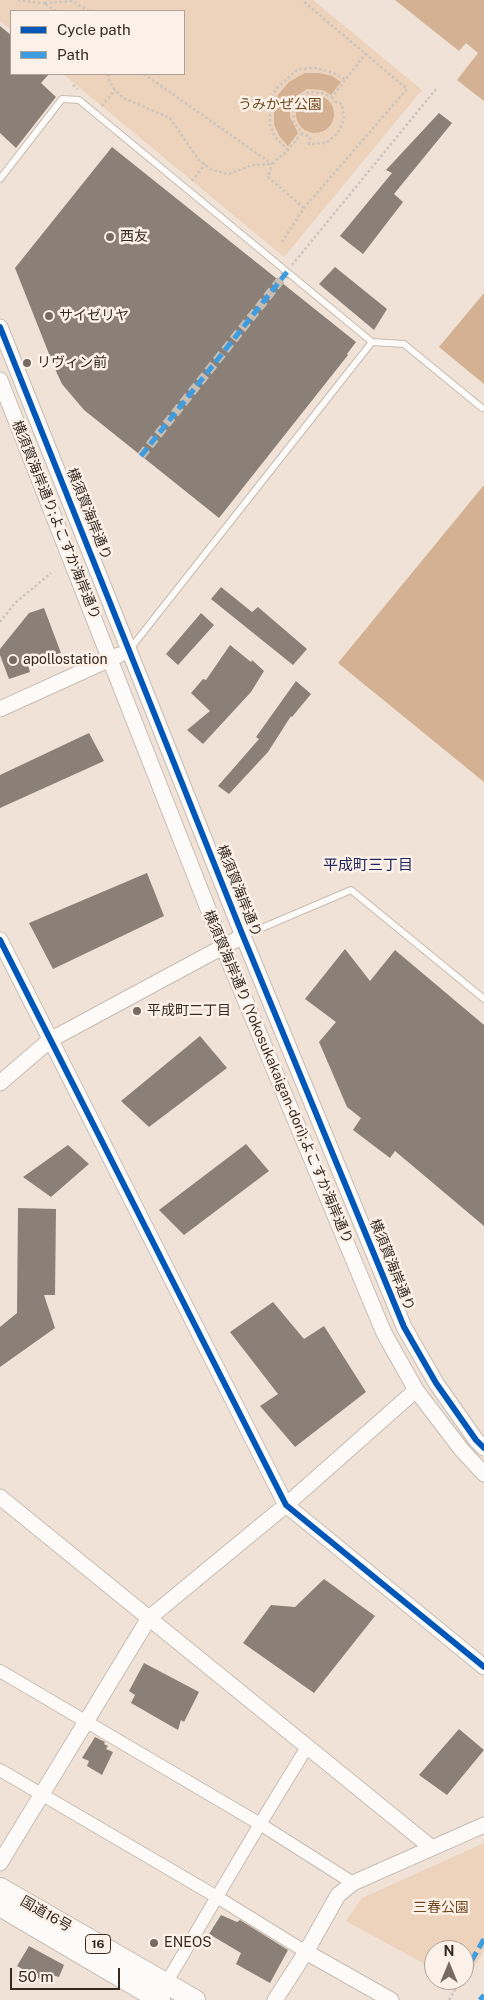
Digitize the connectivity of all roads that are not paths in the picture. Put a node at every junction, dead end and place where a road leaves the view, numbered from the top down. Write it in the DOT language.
graph roads {
  1 [pos="0,179"];
  2 [pos="0,327"];
  3 [pos="372,342"];
  4 [pos="0,380"];
  5 [pos="482,408"];
  6 [pos="130,649"];
  7 [pos="111,660"];
  8 [pos="0,709"];
  9 [pos="244,936"];
  10 [pos="0,940"];
  11 [pos="223,947"];
  12 [pos="484,999"];
  13 [pos="50,1040"];
  14 [pos="0,1083"];
  15 [pos="416,1390"];
  16 [pos="484,1448"];
  17 [pos="484,1474"];
  18 [pos="0,1497"];
  19 [pos="286,1505"];
  20 [pos="149,1618"];
  21 [pos="484,1667"];
  22 [pos="0,1671"];
  23 [pos="87,1721"];
  24 [pos="307,1747"];
  25 [pos="0,1770"];
  26 [pos="42,1794"];
  27 [pos="260,1824"];
  28 [pos="484,1825"];
  29 [pos="432,1848"];
  30 [pos="0,1863"];
  31 [pos="353,1883"];
  32 [pos="0,1888"];
  33 [pos="217,1897"];
  34 [pos="0,1906"];
  35 [pos="306,1952"];
  36 [pos="159,1995"];
  37 [pos="195,2000"];
  38 [pos="275,2000"];
  39 [pos="391,2000"];
  1 -- 3 [label="lane"];
  2 -- 6 [label="street, 横須賀海岸通り"];
  3 -- 5 [label="lane"];
  3 -- 6 [label="lane"];
  4 -- 7 [label="street, 横須賀海岸通り;よこすか海岸通り"];
  6 -- 7 [label="street"];
  6 -- 9 [label="street, 横須賀海岸通り"];
  7 -- 8 [label="street"];
  7 -- 11 [label="street, 横須賀海岸通り (Yokosukakaigan-dori);よこすか海岸通り"];
  9 -- 11 [label="street"];
  9 -- 12 [label="lane"];
  9 -- 16 [label="street, 横須賀海岸通り"];
  10 -- 13 [label="street"];
  11 -- 13 [label="street"];
  11 -- 15 [label="street, 横須賀海岸通り (Yokosukakaigan-dori);よこすか海岸通り"];
  13 -- 14 [label="street"];
  13 -- 19 [label="street"];
  15 -- 17 [label="street, 横須賀海岸通り (Yokosukakaigan-dori);よこすか海岸通り"];
  15 -- 19 [label="street"];
  18 -- 20 [label="street"];
  19 -- 20 [label="street"];
  19 -- 21 [label="street"];
  20 -- 23 [label="street"];
  20 -- 24 [label="street"];
  22 -- 23 [label="street"];
  23 -- 26 [label="street"];
  23 -- 27 [label="street"];
  24 -- 27 [label="street"];
  24 -- 29 [label="street"];
  25 -- 26 [label="street"];
  26 -- 30 [label="street"];
  26 -- 33 [label="street"];
  27 -- 31 [label="street"];
  27 -- 33 [label="street"];
  28 -- 29 [label="street"];
  29 -- 31 [label="street"];
  31 -- 35 [label="street"];
  32 -- 36 [label="highway, 国道16号 / 16"];
  33 -- 35 [label="street"];
  33 -- 36 [label="street"];
  34 -- 36 [label="highway, 国道16号 / 16"];
  35 -- 38 [label="street"];
  35 -- 39 [label="street"];
  36 -- 37 [label="highway, 国道16号 / 16"];
}
